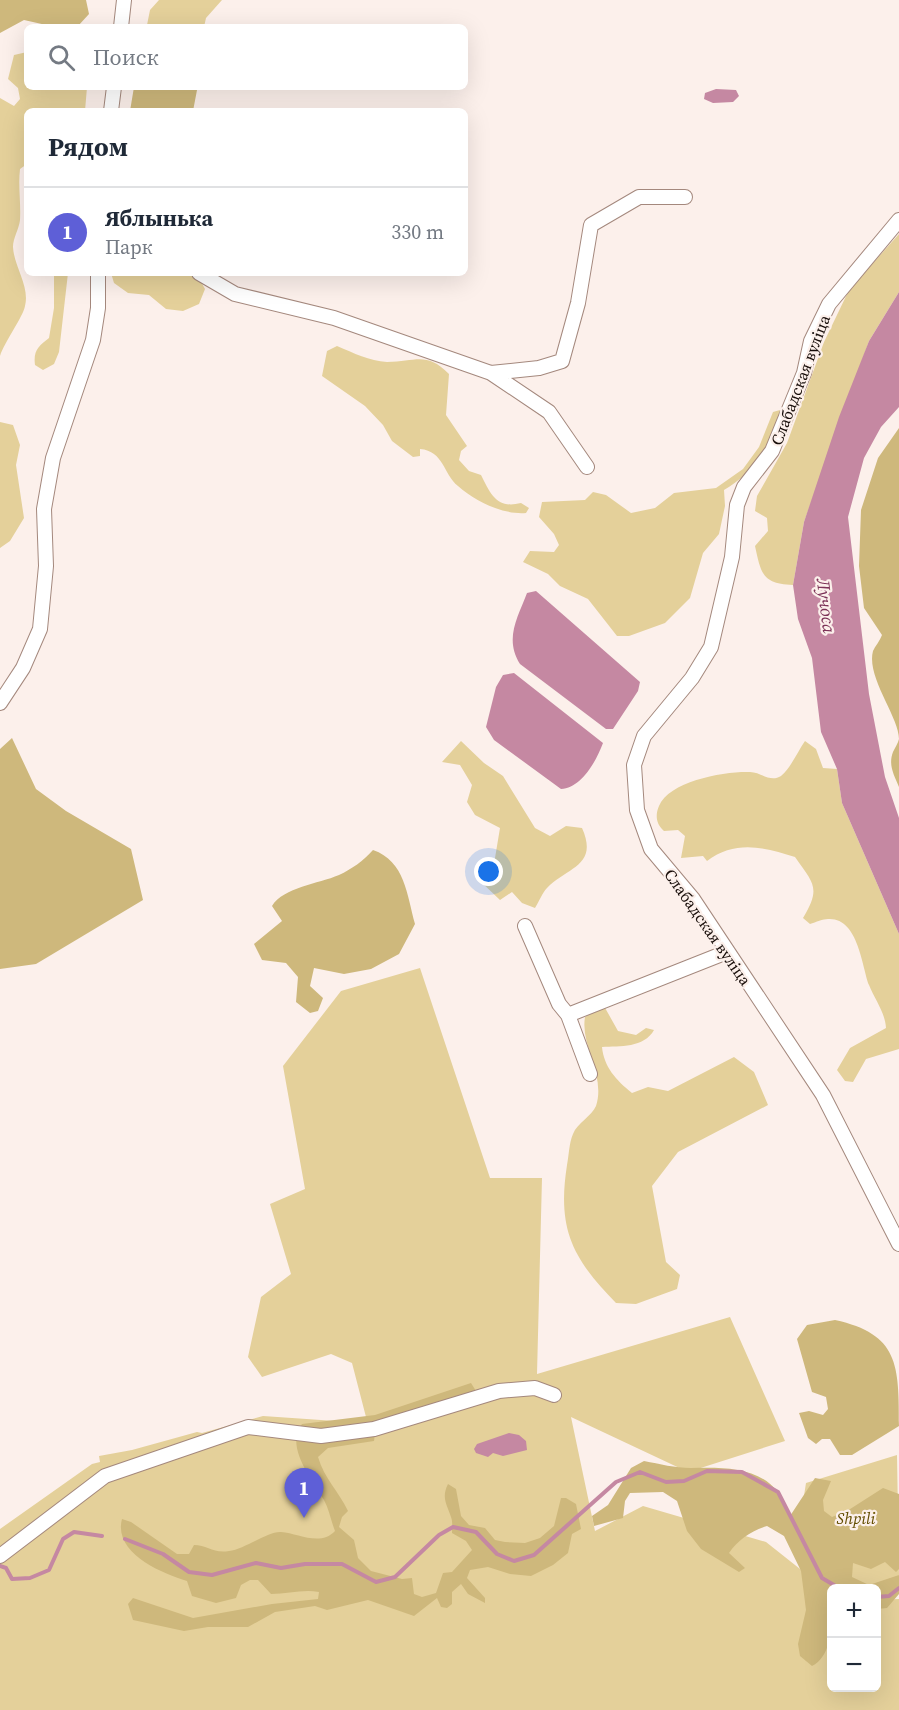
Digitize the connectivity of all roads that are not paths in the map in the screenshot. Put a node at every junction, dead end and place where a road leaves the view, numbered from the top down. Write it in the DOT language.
graph roads {
  1 [pos="124,0"];
  2 [pos="121,24"];
  3 [pos="114,90"];
  4 [pos="111,108"];
  5 [pos="685,197"];
  6 [pos="899,220"];
  7 [pos="98,276"];
  8 [pos="204,276"];
  9 [pos="491,373"];
  10 [pos="587,467"];
  11 [pos="0,703"];
  12 [pos="525,926"];
  13 [pos="727,952"];
  14 [pos="568,1015"];
  15 [pos="590,1074"];
  16 [pos="899,1244"];
  17 [pos="554,1395"];
  18 [pos="0,1556"];
  1 -- 2 [label="street"];
  3 -- 4 [label="street"];
  5 -- 9 [label="street"];
  6 -- 13 [label="street, Слабадская вуліца"];
  7 -- 11 [label="street"];
  8 -- 9 [label="street"];
  9 -- 10 [label="street"];
  12 -- 14 [label="street"];
  13 -- 14 [label="street"];
  13 -- 16 [label="street, Слабадская вуліца"];
  14 -- 15 [label="street"];
  17 -- 18 [label="street"];
}
